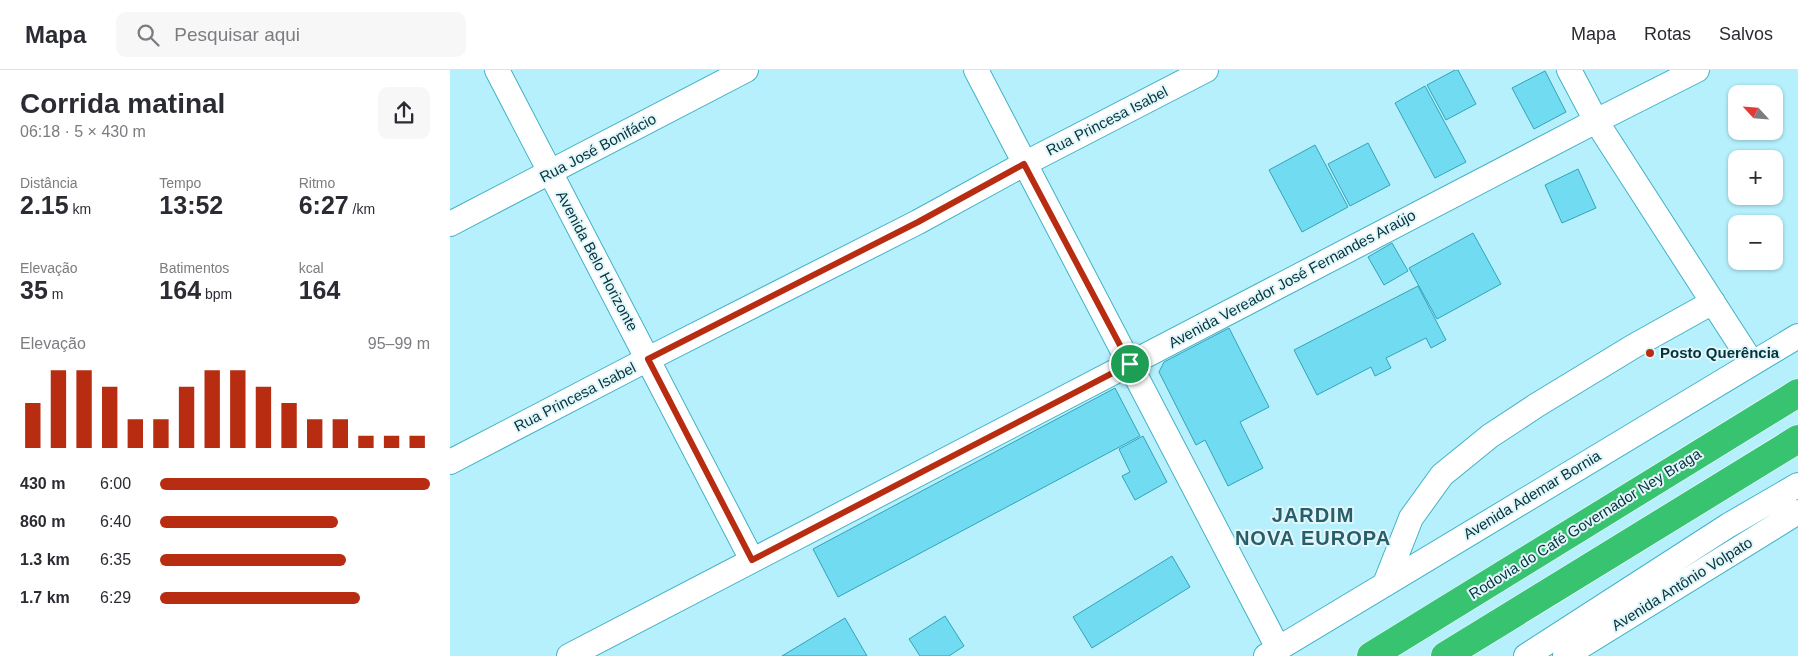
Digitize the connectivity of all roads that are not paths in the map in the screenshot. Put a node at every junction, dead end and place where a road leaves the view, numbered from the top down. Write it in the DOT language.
graph roads {
  1 [pos="497,70"];
  2 [pos="746,70"];
  3 [pos="976,70"];
  4 [pos="1206,70"];
  5 [pos="1569,70"];
  6 [pos="1697,70"];
  7 [pos="1596,121"];
  8 [pos="1024,164"];
  9 [pos="551,173"];
  10 [pos="450,224"];
  11 [pos="1713,302"];
  12 [pos="1798,336"];
  13 [pos="1798,350"];
  14 [pos="648,359"];
  15 [pos="1752,363"];
  16 [pos="1130,364"];
  17 [pos="1798,393"];
  18 [pos="1798,439"];
  19 [pos="450,462"];
  20 [pos="1798,485"];
  21 [pos="1798,512"];
  22 [pos="752,560"];
  23 [pos="1394,578"];
  24 [pos="1272,652"];
  25 [pos="569,656"];
  26 [pos="1372,656"];
  27 [pos="1445,656"];
  28 [pos="1526,656"];
  29 [pos="1565,656"];
  1 -- 9 [label="street, Avenida Belo Horizonte"];
  2 -- 9 [label="street, Rua José Bonifácio"];
  3 -- 8 [label="street"];
  4 -- 8 [label="street, Rua Princesa Isabel"];
  5 -- 7 [label="street"];
  6 -- 7 [label="street, Avenida Vereador José Fernandes Araújo"];
  7 -- 11 [label="street"];
  7 -- 16 [label="street, Avenida Vereador José Fernandes Araújo"];
  8 -- 14 [label="street, Rua Princesa Isabel"];
  8 -- 16 [label="street"];
  9 -- 10 [label="street, Rua José Bonifácio"];
  9 -- 14 [label="street, Avenida Belo Horizonte"];
  11 -- 15 [label="street"];
  11 -- 23 [label="street"];
  12 -- 15 [label="street, Avenida Ademar Bornia"];
  13 -- 23 [label="street"];
  14 -- 19 [label="street, Rua Princesa Isabel"];
  14 -- 22 [label="street, Avenida Belo Horizonte"];
  15 -- 23 [label="street, Avenida Ademar Bornia"];
  16 -- 22 [label="street, Avenida Vereador José Fernandes Araújo"];
  16 -- 24 [label="street"];
  17 -- 26 [label="highway, Rodovia do Café Governador Ney Braga"];
  18 -- 27 [label="highway"];
  20 -- 28 [label="street"];
  21 -- 29 [label="street, Avenida Antônio Volpato"];
  22 -- 25 [label="street, Avenida Vereador José Fernandes Araújo"];
  23 -- 24 [label="street, Avenida Ademar Bornia"];
}
